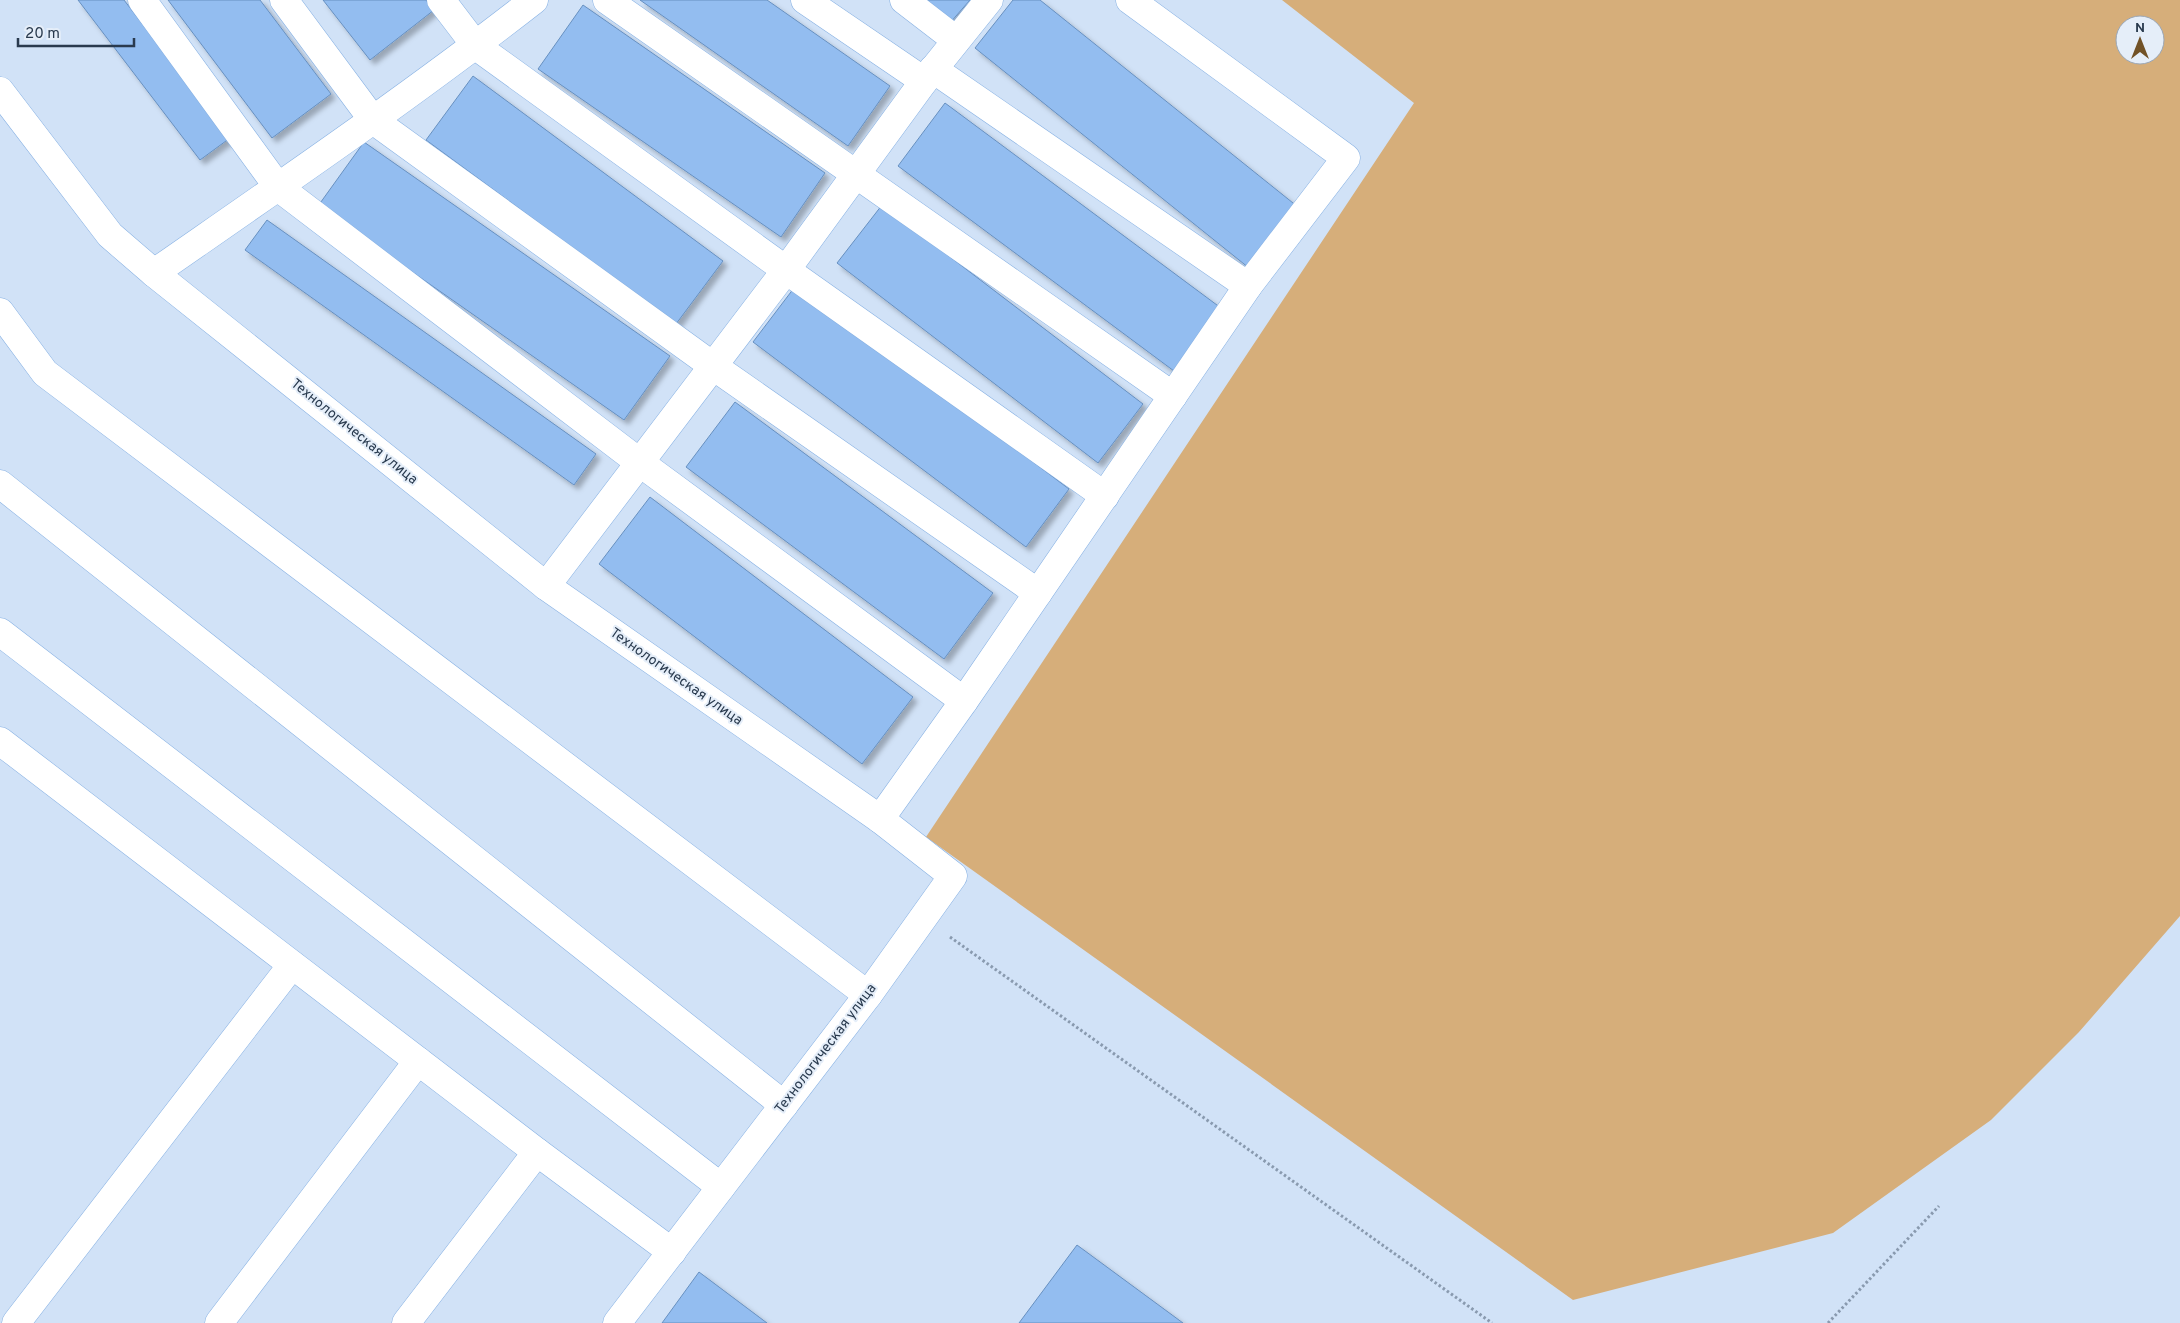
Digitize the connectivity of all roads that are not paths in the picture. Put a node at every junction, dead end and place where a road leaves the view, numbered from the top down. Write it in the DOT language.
graph roads {
  1 [pos="142,0"];
  2 [pos="284,0"];
  3 [pos="440,0"];
  4 [pos="534,0"];
  5 [pos="607,0"];
  6 [pos="805,0"];
  7 [pos="904,0"];
  8 [pos="989,0"];
  9 [pos="1130,0"];
  10 [pos="956,40"];
  11 [pos="476,46"];
  12 [pos="929,75"];
  13 [pos="0,91"];
  14 [pos="373,120"];
  15 [pos="854,174"];
  16 [pos="278,187"];
  17 [pos="786,270"];
  18 [pos="154,273"];
  19 [pos="1248,286"];
  20 [pos="0,312"];
  21 [pos="713,366"];
  22 [pos="1173,396"];
  23 [pos="640,462"];
  24 [pos="0,484"];
  25 [pos="1105,496"];
  26 [pos="546,586"];
  27 [pos="1038,593"];
  28 [pos="0,632"];
  29 [pos="964,701"];
  30 [pos="0,741"];
  31 [pos="880,819"];
  32 [pos="292,965"];
  33 [pos="868,995"];
  34 [pos="418,1061"];
  35 [pos="784,1105"];
  36 [pos="537,1152"];
  37 [pos="721,1187"];
  38 [pos="672,1252"];
  39 [pos="16,1323"];
  40 [pos="218,1323"];
  41 [pos="406,1323"];
  42 [pos="617,1323"];
  1 -- 16 [label="street"];
  2 -- 14 [label="street"];
  3 -- 11 [label="street"];
  4 -- 11 [label="street"];
  5 -- 15 [label="street"];
  6 -- 12 [label="street"];
  7 -- 10 [label="street"];
  8 -- 10 [label="street"];
  9 -- 19 [label="street"];
  10 -- 12 [label="street"];
  11 -- 14 [label="street"];
  11 -- 17 [label="street"];
  12 -- 15 [label="street"];
  12 -- 19 [label="street"];
  13 -- 18 [label="street, Технологическая улица"];
  14 -- 16 [label="street"];
  14 -- 21 [label="street"];
  15 -- 17 [label="street"];
  15 -- 22 [label="street"];
  16 -- 18 [label="street"];
  16 -- 23 [label="street"];
  17 -- 21 [label="street"];
  17 -- 25 [label="street"];
  18 -- 26 [label="street, Технологическая улица"];
  19 -- 22 [label="street"];
  20 -- 33 [label="street"];
  21 -- 23 [label="street"];
  21 -- 27 [label="street"];
  22 -- 25 [label="street"];
  23 -- 26 [label="street"];
  23 -- 29 [label="street"];
  24 -- 35 [label="street"];
  25 -- 27 [label="street"];
  26 -- 31 [label="street, Технологическая улица"];
  27 -- 29 [label="street"];
  28 -- 37 [label="street"];
  29 -- 31 [label="street"];
  30 -- 32 [label="street"];
  31 -- 33 [label="street, Технологическая улица"];
  32 -- 34 [label="street"];
  32 -- 39 [label="street"];
  33 -- 35 [label="street, Технологическая улица"];
  34 -- 36 [label="street"];
  34 -- 40 [label="street"];
  35 -- 37 [label="street, Технологическая улица"];
  36 -- 38 [label="street"];
  36 -- 41 [label="street"];
  37 -- 38 [label="street, Технологическая улица"];
  38 -- 42 [label="street, Технологическая улица"];
}
